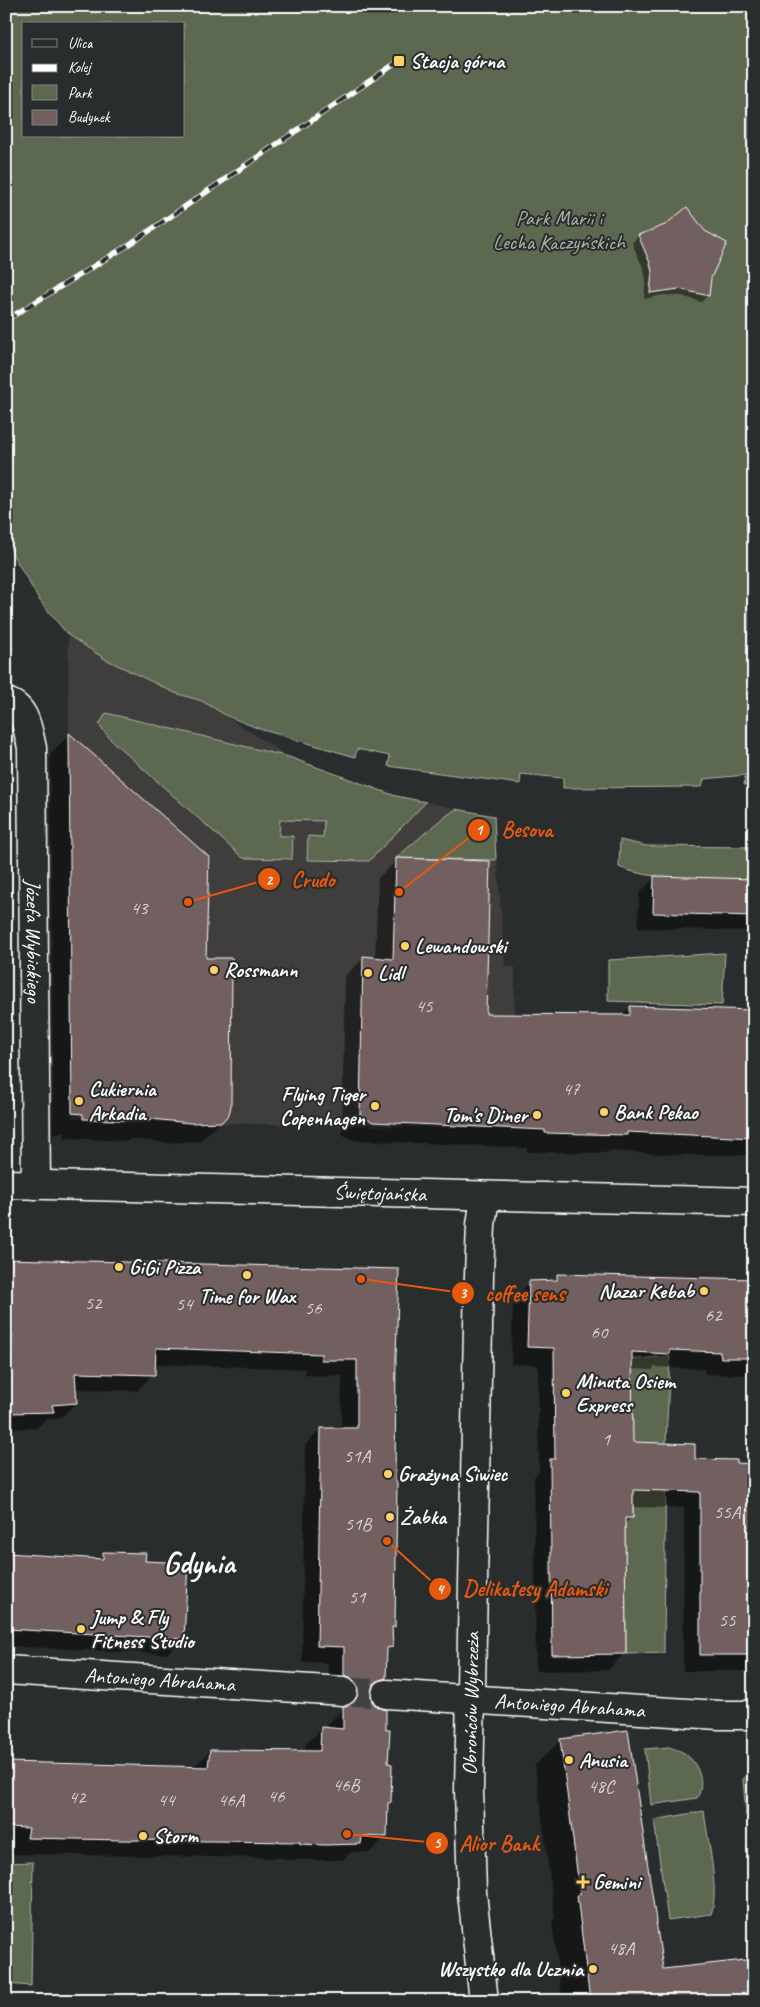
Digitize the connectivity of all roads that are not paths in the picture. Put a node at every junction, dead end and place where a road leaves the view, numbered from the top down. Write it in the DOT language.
graph roads {
  1 [pos="9,702"];
  2 [pos="6,1184"];
  3 [pos="36,1185"];
  4 [pos="485,1197"];
  5 [pos="754,1202"];
  6 [pos="6,1670"];
  7 [pos="343,1691"];
  8 [pos="386,1694"];
  9 [pos="471,1698"];
  10 [pos="754,1715"];
  11 [pos="484,2001"];
  1 -- 3 [label="street, Józefa Wybickiego"];
  2 -- 3 [label="street, Świętojańska"];
  3 -- 4 [label="street, Świętojańska"];
  4 -- 5 [label="street, Świętojańska"];
  4 -- 9 [label="street, Obrońców Wybrzeża"];
  6 -- 7 [label="street, Antoniego Abrahama"];
  8 -- 9 [label="street, Antoniego Abrahama"];
  9 -- 10 [label="street, Antoniego Abrahama"];
  9 -- 11 [label="street, Obrońców Wybrzeża"];
}
